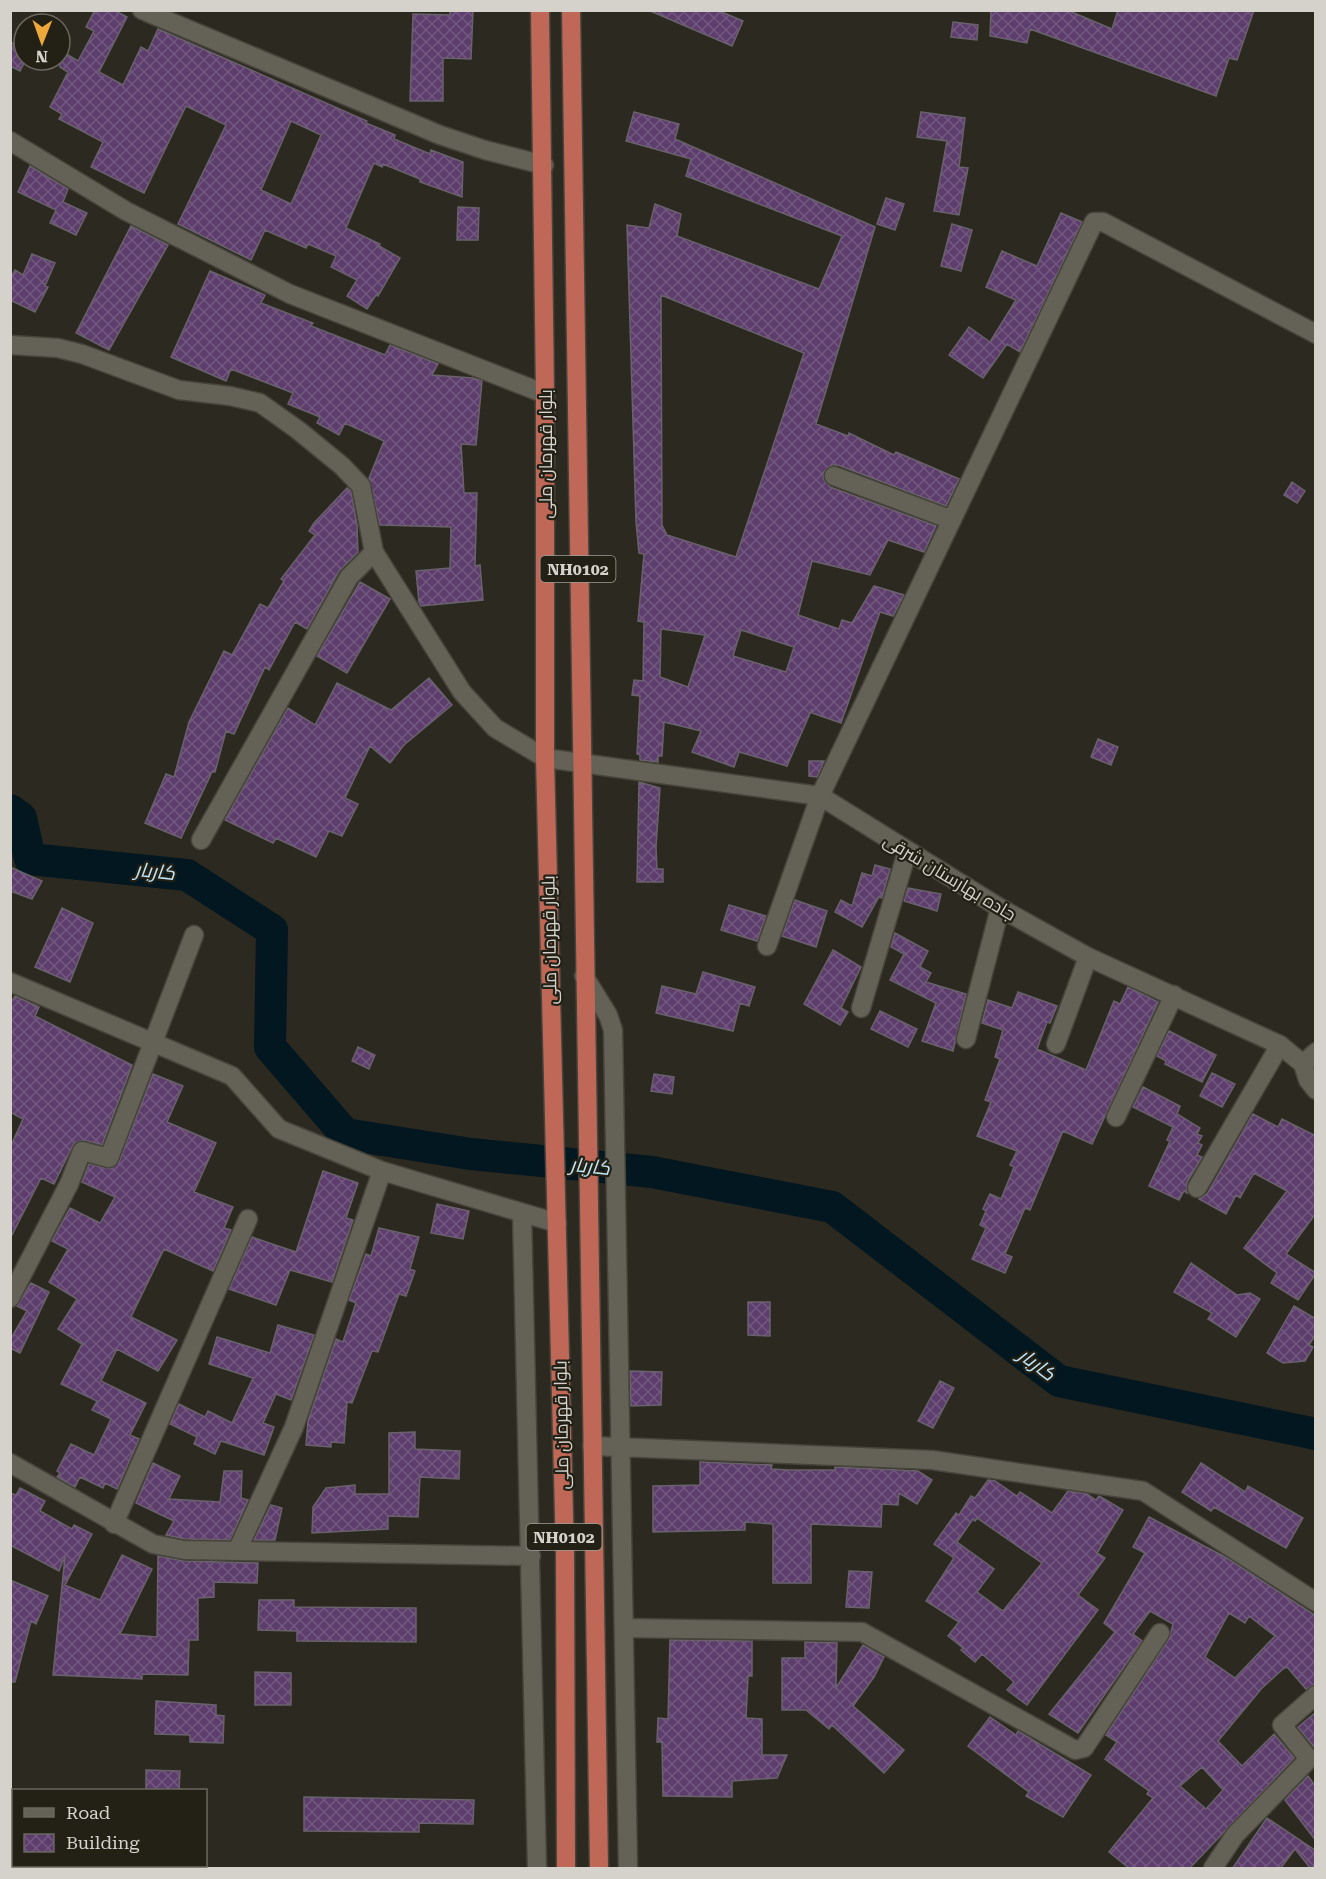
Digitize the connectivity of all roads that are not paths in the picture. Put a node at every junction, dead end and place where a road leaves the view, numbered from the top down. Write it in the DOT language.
graph roads {
  1 [pos="142,10"];
  2 [pos="540,10"];
  3 [pos="571,10"];
  4 [pos="10,141"];
  5 [pos="544,165"];
  6 [pos="1316,334"];
  7 [pos="10,345"];
  8 [pos="546,394"];
  9 [pos="834,476"];
  10 [pos="952,520"];
  11 [pos="374,552"];
  12 [pos="545,758"];
  13 [pos="580,763"];
  14 [pos="820,796"];
  15 [pos="201,840"];
  16 [pos="907,852"];
  17 [pos="1000,908"];
  18 [pos="194,935"];
  19 [pos="767,946"];
  20 [pos="1088,957"];
  21 [pos="584,976"];
  22 [pos="10,982"];
  23 [pos="1174,995"];
  24 [pos="861,1008"];
  25 [pos="966,1039"];
  26 [pos="152,1042"];
  27 [pos="1056,1044"];
  28 [pos="1280,1045"];
  29 [pos="1309,1058"];
  30 [pos="1316,1090"];
  31 [pos="1116,1117"];
  32 [pos="382,1171"];
  33 [pos="1197,1188"];
  34 [pos="522,1213"];
  35 [pos="556,1214"];
  36 [pos="248,1219"];
  37 [pos="10,1298"];
  38 [pos="592,1446"];
  39 [pos="621,1446"];
  40 [pos="10,1463"];
  41 [pos="114,1524"];
  42 [pos="237,1551"];
  43 [pos="531,1556"];
  44 [pos="1316,1602"];
  45 [pos="625,1628"];
  46 [pos="1160,1633"];
  47 [pos="1316,1695"];
  48 [pos="1312,1764"];
  49 [pos="537,1869"];
  50 [pos="566,1869"];
  51 [pos="599,1869"];
  52 [pos="628,1869"];
  53 [pos="1213,1869"];
  1 -- 5 [label="street"];
  2 -- 5 [label="highway, بلوار قهرمان ملی / NH0102"];
  3 -- 13 [label="highway, بلوار قهرمان ملی / NH0102"];
  4 -- 8 [label="street"];
  5 -- 8 [label="highway, بلوار قهرمان ملی / NH0102"];
  6 -- 10 [label="street"];
  7 -- 11 [label="street"];
  8 -- 12 [label="highway, بلوار قهرمان ملی / NH0102"];
  9 -- 10 [label="street"];
  10 -- 14 [label="street"];
  11 -- 12 [label="street"];
  11 -- 15 [label="street"];
  12 -- 13 [label="street, جاده بهارستان شرقی"];
  12 -- 35 [label="highway, بلوار قهرمان ملی / NH0102"];
  13 -- 14 [label="street, جاده بهارستان شرقی"];
  13 -- 21 [label="highway, بلوار قهرمان ملی / NH0102"];
  14 -- 16 [label="street, جاده بهارستان شرقی"];
  14 -- 19 [label="street"];
  16 -- 17 [label="street, جاده بهارستان شرقی"];
  16 -- 24 [label="street"];
  17 -- 20 [label="street, جاده بهارستان شرقی"];
  17 -- 25 [label="street"];
  18 -- 26 [label="street"];
  20 -- 23 [label="street, جاده بهارستان شرقی"];
  20 -- 27 [label="street"];
  21 -- 38 [label="highway, بلوار قهرمان ملی / NH0102"];
  21 -- 39 [label="street"];
  22 -- 26 [label="street"];
  23 -- 28 [label="street, جاده بهارستان شرقی"];
  23 -- 31 [label="street"];
  26 -- 32 [label="street"];
  26 -- 37 [label="street"];
  28 -- 29 [label="street, جاده بهارستان شرقی"];
  28 -- 33 [label="street"];
  29 -- 30 [label="street, جاده بهارستان شرقی"];
  32 -- 34 [label="street"];
  32 -- 42 [label="street"];
  34 -- 35 [label="street"];
  34 -- 43 [label="street"];
  35 -- 50 [label="highway, بلوار قهرمان ملی / NH0102"];
  36 -- 41 [label="street"];
  38 -- 39 [label="street"];
  38 -- 51 [label="highway, بلوار قهرمان ملی / NH0102"];
  39 -- 44 [label="street"];
  39 -- 45 [label="street"];
  40 -- 41 [label="street"];
  41 -- 42 [label="street"];
  42 -- 43 [label="street"];
  43 -- 49 [label="street"];
  45 -- 46 [label="street"];
  45 -- 52 [label="street"];
  47 -- 48 [label="street"];
  48 -- 53 [label="street"];
}
